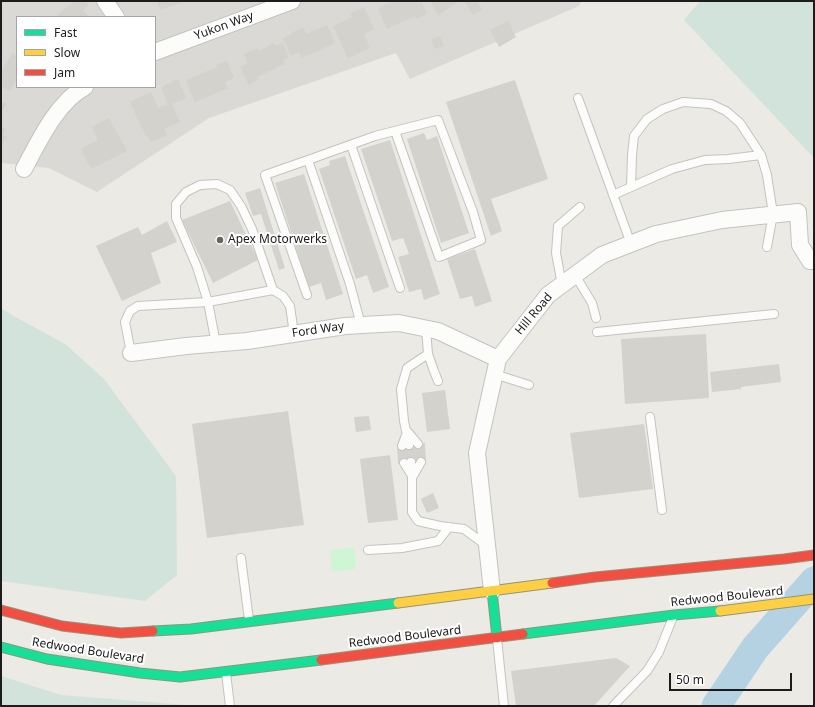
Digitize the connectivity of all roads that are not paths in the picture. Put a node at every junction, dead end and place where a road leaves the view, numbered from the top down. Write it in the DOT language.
graph roads {
  1 [pos="105,1"];
  2 [pos="292,1"];
  3 [pos="115,16"];
  4 [pos="156,52"];
  5 [pos="83,88"];
  6 [pos="578,98"];
  7 [pos="395,131"];
  8 [pos="351,145"];
  9 [pos="761,155"];
  10 [pos="308,160"];
  11 [pos="24,169"];
  12 [pos="631,187"];
  13 [pos="613,195"];
  14 [pos="580,207"];
  15 [pos="773,214"];
  16 [pos="631,244"];
  17 [pos="767,248"];
  18 [pos="814,261"];
  19 [pos="575,275"];
  20 [pos="562,285"];
  21 [pos="400,288"];
  22 [pos="273,290"];
  23 [pos="307,295"];
  24 [pos="208,302"];
  25 [pos="774,314"];
  26 [pos="596,318"];
  27 [pos="361,325"];
  28 [pos="426,329"];
  29 [pos="597,332"];
  30 [pos="294,334"];
  31 [pos="216,344"];
  32 [pos="131,354"];
  33 [pos="428,354"];
  34 [pos="496,367"];
  35 [pos="438,381"];
  36 [pos="529,385"];
  37 [pos="650,417"];
  38 [pos="407,431"];
  39 [pos="418,444"];
  40 [pos="405,445"];
  41 [pos="421,462"];
  42 [pos="408,463"];
  43 [pos="412,476"];
  44 [pos="662,510"];
  45 [pos="449,527"];
  46 [pos="487,546"];
  47 [pos="368,550"];
  48 [pos="814,555"];
  49 [pos="241,558"];
  50 [pos="492,591"];
  51 [pos="814,599"];
  52 [pos="1,610"];
  53 [pos="674,615"];
  54 [pos="250,622"];
  55 [pos="496,638"];
  56 [pos="1,647"];
  57 [pos="226,672"];
  58 [pos="230,706"];
  59 [pos="504,706"];
  60 [pos="613,706"];
  1 -- 3 [label="street"];
  2 -- 4 [label="street, Yukon Way"];
  5 -- 11 [label="street"];
  6 -- 13 [label="lane"];
  7 -- 7 [label="lane"];
  7 -- 8 [label="lane"];
  8 -- 10 [label="lane"];
  8 -- 21 [label="lane"];
  9 -- 12 [label="lane"];
  9 -- 12 [label="lane"];
  9 -- 15 [label="lane"];
  10 -- 23 [label="lane"];
  10 -- 27 [label="lane"];
  12 -- 13 [label="lane"];
  13 -- 16 [label="lane"];
  14 -- 20 [label="lane"];
  15 -- 16 [label="street, Hill Road"];
  15 -- 17 [label="lane"];
  15 -- 18 [label="street, Hill Road"];
  16 -- 19 [label="street, Hill Road"];
  19 -- 20 [label="street, Hill Road"];
  19 -- 26 [label="lane"];
  20 -- 34 [label="street, Hill Road"];
  22 -- 24 [label="lane"];
  22 -- 24 [label="lane"];
  22 -- 30 [label="lane"];
  24 -- 31 [label="lane"];
  24 -- 32 [label="lane"];
  25 -- 29 [label="lane"];
  27 -- 28 [label="street, Ford Way"];
  27 -- 30 [label="street, Ford Way"];
  28 -- 33 [label="lane"];
  28 -- 34 [label="street, Ford Way"];
  30 -- 31 [label="street, Ford Way"];
  31 -- 32 [label="street, Ford Way"];
  33 -- 35 [label="lane"];
  33 -- 38 [label="lane"];
  34 -- 36 [label="lane"];
  34 -- 46 [label="street, Hill Road"];
  37 -- 44 [label="lane"];
  38 -- 39 [label="lane"];
  38 -- 40 [label="lane"];
  41 -- 43 [label="lane"];
  42 -- 43 [label="lane"];
  43 -- 45 [label="lane"];
  45 -- 46 [label="lane"];
  45 -- 47 [label="lane"];
  46 -- 50 [label="street, Hill Road"];
  48 -- 50 [label="main road, Redwood Boulevard"];
  49 -- 54 [label="lane"];
  50 -- 54 [label="main road, Redwood Boulevard"];
  50 -- 55 [label="main road"];
  51 -- 53 [label="main road, Redwood Boulevard"];
  52 -- 54 [label="main road, Redwood Boulevard"];
  53 -- 55 [label="main road, Redwood Boulevard"];
  53 -- 60 [label="lane"];
  55 -- 57 [label="main road, Redwood Boulevard"];
  55 -- 59 [label="lane"];
  56 -- 57 [label="main road, Redwood Boulevard"];
  57 -- 58 [label="lane"];
}
